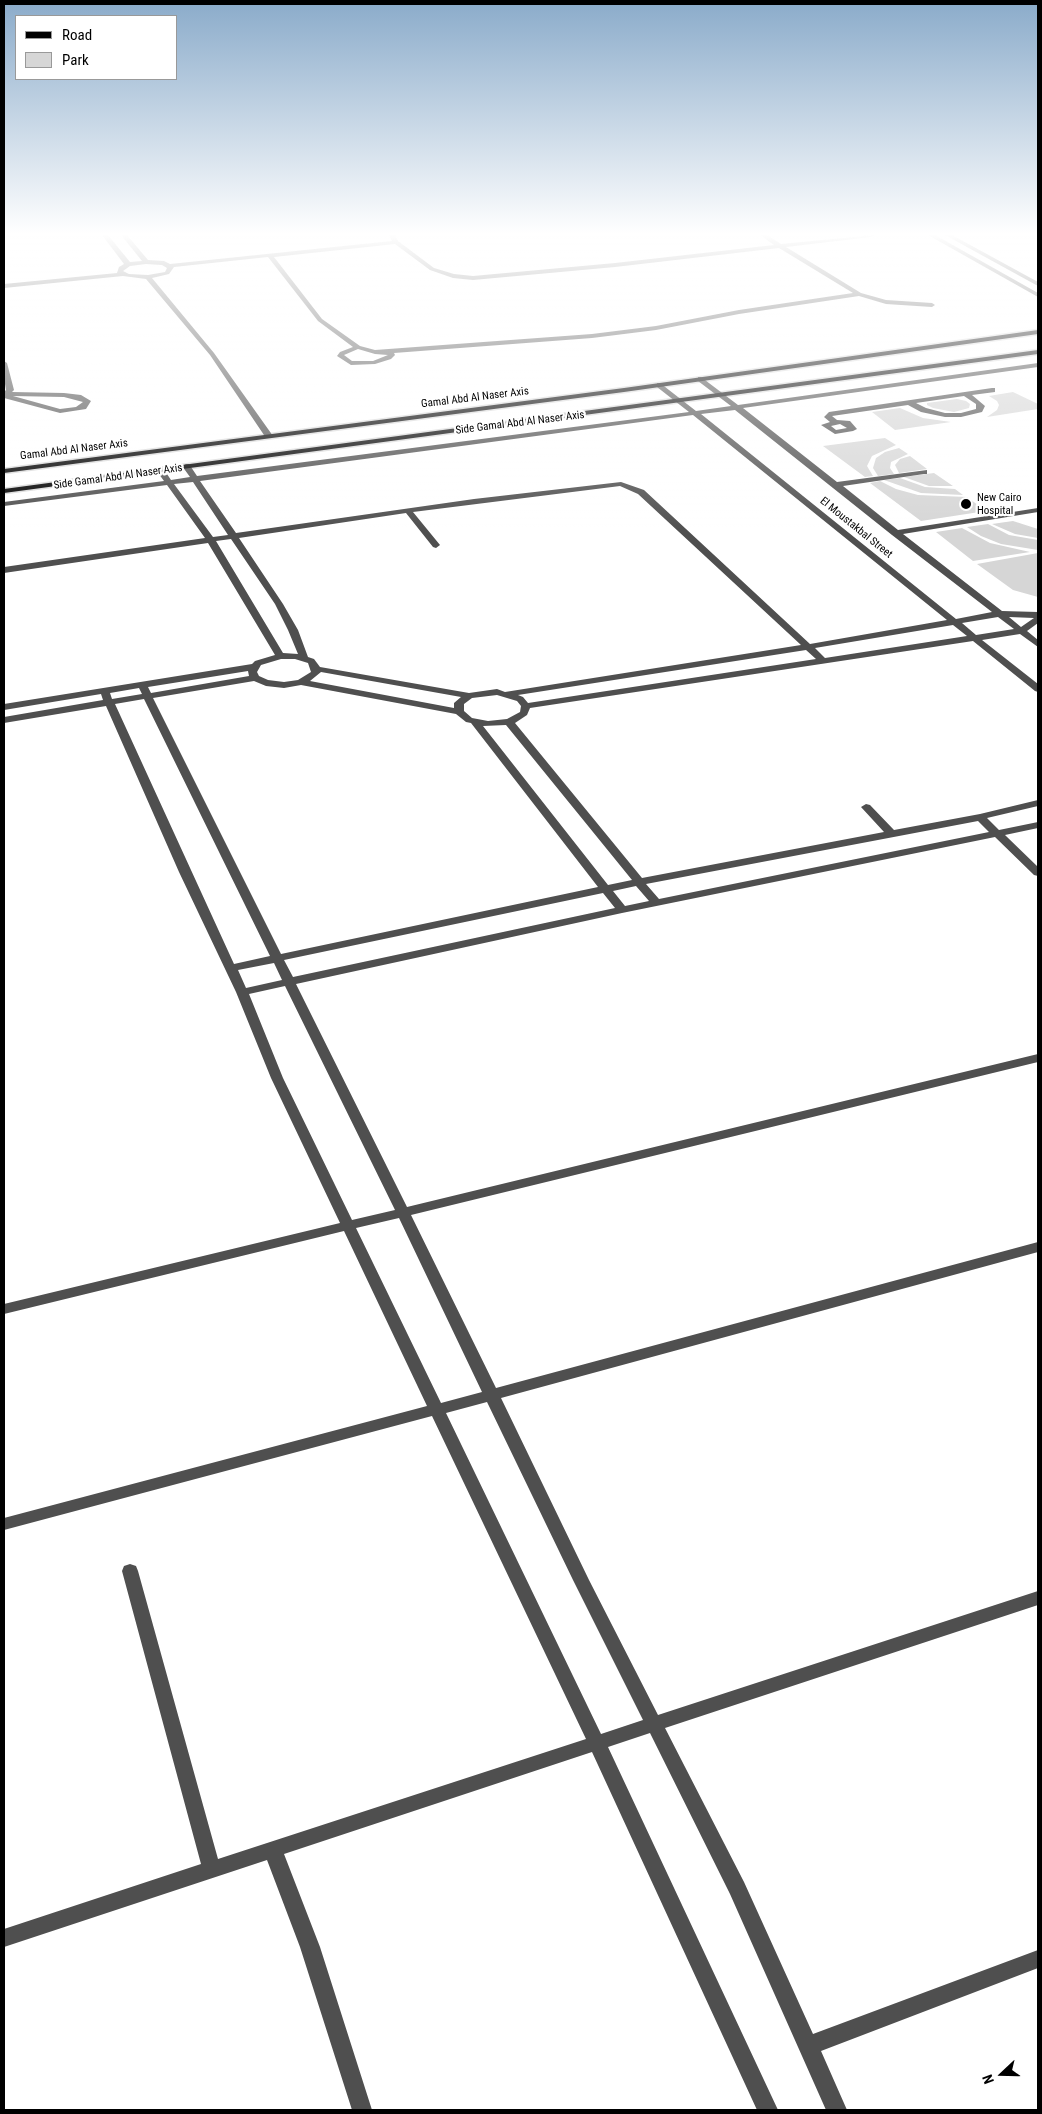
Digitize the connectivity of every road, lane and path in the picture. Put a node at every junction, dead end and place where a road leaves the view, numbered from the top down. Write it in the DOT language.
graph roads {
  1 [pos="195,334"];
  2 [pos="339,334"];
  3 [pos="610,334"];
  4 [pos="1026,334"];
  5 [pos="358,347"];
  6 [pos="389,351"];
  7 [pos="1038,352"];
  8 [pos="4,363"];
  9 [pos="1038,365"];
  10 [pos="701,379"];
  11 [pos="660,384"];
  12 [pos="900,385"];
  13 [pos="992,390"];
  14 [pos="965,394"];
  15 [pos="5,395"];
  16 [pos="720,396"];
  17 [pos="922,400"];
  18 [pos="680,402"];
  19 [pos="908,402"];
  20 [pos="735,407"];
  21 [pos="695,413"];
  22 [pos="836,423"];
  23 [pos="269,436"];
  24 [pos="186,466"];
  25 [pos="160,470"];
  26 [pos="4,471"];
  27 [pos="924,472"];
  28 [pos="193,478"];
  29 [pos="169,482"];
  30 [pos="836,485"];
  31 [pos="4,491"];
  32 [pos="4,504"];
  33 [pos="1038,510"];
  34 [pos="408,511"];
  35 [pos="895,533"];
  36 [pos="233,536"];
  37 [pos="211,540"];
  38 [pos="436,545"];
  39 [pos="4,570"];
  40 [pos="999,614"];
  41 [pos="1038,615"];
  42 [pos="1038,619"];
  43 [pos="955,621"];
  44 [pos="1021,630"];
  45 [pos="976,638"];
  46 [pos="1038,644"];
  47 [pos="809,647"];
  48 [pos="280,656"];
  49 [pos="304,658"];
  50 [pos="821,660"];
  51 [pos="254,667"];
  52 [pos="317,669"];
  53 [pos="255,678"];
  54 [pos="301,682"];
  55 [pos="1038,689"];
  56 [pos="144,690"];
  57 [pos="507,694"];
  58 [pos="469,696"];
  59 [pos="107,697"];
  60 [pos="526,706"];
  61 [pos="4,707"];
  62 [pos="459,712"];
  63 [pos="4,720"];
  64 [pos="475,722"];
  65 [pos="509,722"];
  66 [pos="1038,803"];
  67 [pos="866,807"];
  68 [pos="980,817"];
  69 [pos="1038,825"];
  70 [pos="890,832"];
  71 [pos="998,834"];
  72 [pos="1038,873"];
  73 [pos="639,882"];
  74 [pos="606,889"];
  75 [pos="656,903"];
  76 [pos="622,910"];
  77 [pos="278,958"];
  78 [pos="231,968"];
  79 [pos="288,980"];
  80 [pos="242,992"];
  81 [pos="1038,1058"];
  82 [pos="403,1212"];
  83 [pos="346,1226"];
  84 [pos="1038,1247"];
  85 [pos="4,1309"];
  86 [pos="490,1394"];
  87 [pos="437,1409"];
  88 [pos="4,1524"];
  89 [pos="130,1571"];
  90 [pos="1038,1598"];
  91 [pos="656,1724"];
  92 [pos="596,1744"];
  93 [pos="273,1850"];
  94 [pos="212,1870"];
  95 [pos="4,1938"];
  96 [pos="1038,1959"];
  97 [pos="807,2046"];
  98 [pos="362,2110"];
  99 [pos="768,2110"];
  100 [pos="837,2110"];
  1 -- 23 [label="street"];
  2 -- 5 [label="street"];
  3 -- 6 [label="street"];
  4 -- 10 [label="main road, Gamal Abd Al Naser Axis"];
  5 -- 6 [label="street"];
  5 -- 6 [label="street"];
  7 -- 16 [label="main road"];
  8 -- 15 [label="street"];
  9 -- 12 [label="street, Side Gamal Abd Al Naser Axis"];
  10 -- 11 [label="main road, Gamal Abd Al Naser Axis"];
  10 -- 16 [label="street, El Moustakbal Street"];
  11 -- 18 [label="street, El Moustakbal Street"];
  11 -- 23 [label="main road, Gamal Abd Al Naser Axis"];
  12 -- 17 [label="street"];
  12 -- 20 [label="street, Side Gamal Abd Al Naser Axis"];
  13 -- 14 [label="street"];
  14 -- 17 [label="street"];
  14 -- 19 [label="street"];
  15 -- 15 [label="street"];
  16 -- 18 [label="main road"];
  16 -- 20 [label="street, El Moustakbal Street"];
  17 -- 19 [label="street"];
  18 -- 21 [label="street, El Moustakbal Street"];
  18 -- 24 [label="main road"];
  19 -- 22 [label="street"];
  20 -- 21 [label="street, Side Gamal Abd Al Naser Axis"];
  20 -- 30 [label="street, El Moustakbal Street"];
  21 -- 28 [label="street, Side Gamal Abd Al Naser Axis"];
  21 -- 43 [label="street, El Moustakbal Street"];
  23 -- 26 [label="main road, Gamal Abd Al Naser Axis"];
  24 -- 25 [label="main road"];
  24 -- 28 [label="street"];
  25 -- 29 [label="street"];
  25 -- 31 [label="main road"];
  27 -- 30 [label="street"];
  28 -- 29 [label="street, Side Gamal Abd Al Naser Axis"];
  28 -- 36 [label="street"];
  29 -- 32 [label="street, Side Gamal Abd Al Naser Axis"];
  29 -- 37 [label="street"];
  30 -- 35 [label="street, El Moustakbal Street"];
  33 -- 35 [label="street"];
  34 -- 36 [label="street"];
  34 -- 38 [label="street"];
  34 -- 47 [label="street"];
  35 -- 40 [label="street, El Moustakbal Street"];
  36 -- 37 [label="street"];
  36 -- 49 [label="street"];
  37 -- 39 [label="street"];
  37 -- 48 [label="street"];
  40 -- 41 [label="street"];
  40 -- 43 [label="street"];
  40 -- 44 [label="street, El Moustakbal Street"];
  42 -- 44 [label="street"];
  43 -- 45 [label="street, El Moustakbal Street"];
  43 -- 47 [label="street"];
  44 -- 45 [label="street"];
  44 -- 46 [label="street, El Moustakbal Street"];
  45 -- 50 [label="street"];
  45 -- 55 [label="street, El Moustakbal Street"];
  47 -- 50 [label="street"];
  47 -- 57 [label="street"];
  48 -- 49 [label="street"];
  48 -- 51 [label="street"];
  49 -- 52 [label="street"];
  50 -- 60 [label="street"];
  51 -- 53 [label="street"];
  51 -- 56 [label="street"];
  52 -- 54 [label="street"];
  52 -- 58 [label="street"];
  53 -- 54 [label="street"];
  53 -- 56 [label="street"];
  54 -- 62 [label="street"];
  56 -- 59 [label="street"];
  56 -- 77 [label="street"];
  57 -- 58 [label="street"];
  57 -- 60 [label="street"];
  58 -- 62 [label="street"];
  59 -- 61 [label="street"];
  59 -- 63 [label="street"];
  59 -- 78 [label="street"];
  60 -- 65 [label="street"];
  62 -- 64 [label="street"];
  64 -- 65 [label="street"];
  64 -- 74 [label="street"];
  65 -- 73 [label="street"];
  66 -- 68 [label="street"];
  67 -- 70 [label="street"];
  68 -- 70 [label="street"];
  68 -- 71 [label="street"];
  69 -- 71 [label="street"];
  70 -- 73 [label="street"];
  71 -- 72 [label="street"];
  71 -- 75 [label="street"];
  73 -- 74 [label="street"];
  73 -- 75 [label="street"];
  74 -- 76 [label="street"];
  74 -- 77 [label="street"];
  75 -- 76 [label="street"];
  76 -- 79 [label="street"];
  77 -- 78 [label="street"];
  77 -- 79 [label="street"];
  78 -- 80 [label="street"];
  79 -- 80 [label="street"];
  79 -- 82 [label="street"];
  80 -- 83 [label="street"];
  81 -- 82 [label="street"];
  82 -- 83 [label="street"];
  82 -- 86 [label="street"];
  83 -- 85 [label="street"];
  83 -- 87 [label="street"];
  84 -- 86 [label="street"];
  86 -- 87 [label="street"];
  86 -- 91 [label="street"];
  87 -- 88 [label="street"];
  87 -- 92 [label="street"];
  89 -- 94 [label="street"];
  90 -- 91 [label="street"];
  91 -- 92 [label="street"];
  91 -- 97 [label="street"];
  92 -- 93 [label="street"];
  92 -- 99 [label="street"];
  93 -- 94 [label="street"];
  93 -- 98 [label="street"];
  94 -- 95 [label="street"];
  96 -- 97 [label="street"];
  97 -- 100 [label="street"];
}
